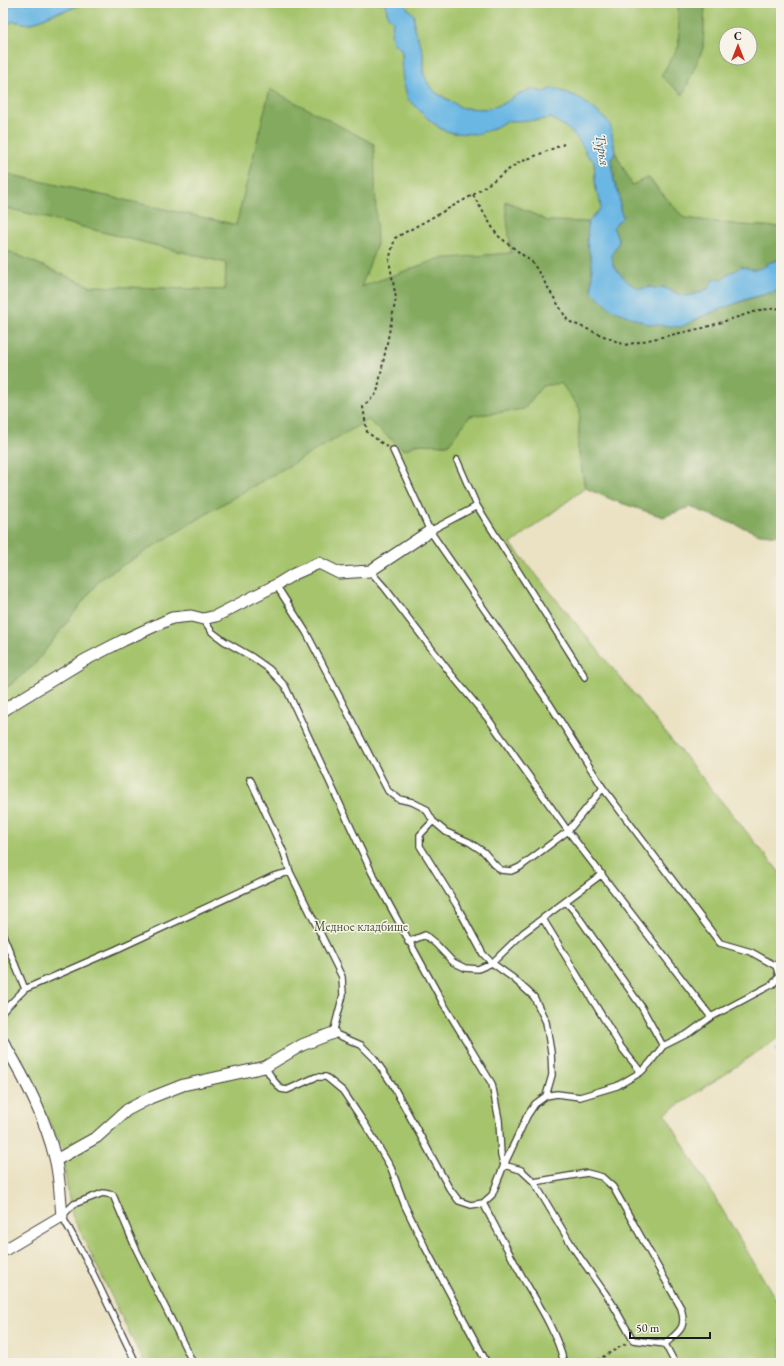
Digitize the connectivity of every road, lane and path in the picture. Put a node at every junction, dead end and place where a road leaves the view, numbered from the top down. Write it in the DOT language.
graph roads {
  1 [pos="564,144"];
  2 [pos="473,195"];
  3 [pos="781,308"];
  4 [pos="393,450"];
  5 [pos="457,460"];
  6 [pos="477,506"];
  7 [pos="430,531"];
  8 [pos="370,572"];
  9 [pos="276,585"];
  10 [pos="203,619"];
  11 [pos="585,677"];
  12 [pos="3,711"];
  13 [pos="250,779"];
  14 [pos="603,788"];
  15 [pos="433,821"];
  16 [pos="568,831"];
  17 [pos="290,872"];
  18 [pos="602,874"];
  19 [pos="566,902"];
  20 [pos="543,919"];
  21 [pos="3,935"];
  22 [pos="408,942"];
  23 [pos="492,963"];
  24 [pos="25,989"];
  25 [pos="3,1011"];
  26 [pos="711,1017"];
  27 [pos="333,1032"];
  28 [pos="3,1042"];
  29 [pos="664,1046"];
  30 [pos="265,1066"];
  31 [pos="641,1072"];
  32 [pos="546,1096"];
  33 [pos="56,1160"];
  34 [pos="504,1165"];
  35 [pos="534,1182"];
  36 [pos="483,1203"];
  37 [pos="62,1216"];
  38 [pos="3,1251"];
  39 [pos="633,1340"];
  40 [pos="665,1344"];
  41 [pos="136,1363"];
  42 [pos="193,1363"];
  43 [pos="487,1363"];
  44 [pos="564,1363"];
  45 [pos="592,1363"];
  46 [pos="675,1363"];
  1 -- 2 [label="path"];
  2 -- 3 [label="path"];
  2 -- 4 [label="path"];
  4 -- 7 [label="lane"];
  5 -- 6 [label="lane"];
  6 -- 7 [label="lane"];
  6 -- 11 [label="lane"];
  7 -- 8 [label="street"];
  7 -- 14 [label="lane"];
  8 -- 9 [label="street"];
  8 -- 16 [label="lane"];
  9 -- 10 [label="street"];
  9 -- 15 [label="lane"];
  10 -- 12 [label="street"];
  10 -- 22 [label="lane"];
  13 -- 17 [label="lane"];
  14 -- 16 [label="lane"];
  14 -- 26 [label="lane"];
  15 -- 16 [label="lane"];
  15 -- 23 [label="lane"];
  16 -- 18 [label="lane"];
  17 -- 24 [label="lane"];
  17 -- 27 [label="lane"];
  18 -- 19 [label="lane"];
  18 -- 26 [label="lane"];
  19 -- 20 [label="lane"];
  19 -- 29 [label="lane"];
  20 -- 23 [label="lane"];
  20 -- 31 [label="lane"];
  21 -- 24 [label="lane"];
  22 -- 23 [label="lane"];
  22 -- 34 [label="lane"];
  23 -- 32 [label="lane"];
  24 -- 25 [label="lane"];
  26 -- 29 [label="lane"];
  27 -- 30 [label="street"];
  27 -- 36 [label="lane"];
  28 -- 33 [label="street"];
  29 -- 31 [label="lane"];
  30 -- 33 [label="street"];
  30 -- 43 [label="lane"];
  31 -- 32 [label="lane"];
  32 -- 34 [label="lane"];
  33 -- 37 [label="street"];
  34 -- 35 [label="lane"];
  34 -- 36 [label="lane"];
  35 -- 39 [label="lane"];
  35 -- 40 [label="lane"];
  36 -- 44 [label="lane"];
  37 -- 38 [label="street"];
  37 -- 41 [label="lane"];
  37 -- 42 [label="lane"];
  39 -- 40 [label="lane"];
  39 -- 45 [label="path"];
  40 -- 46 [label="lane"];
}
